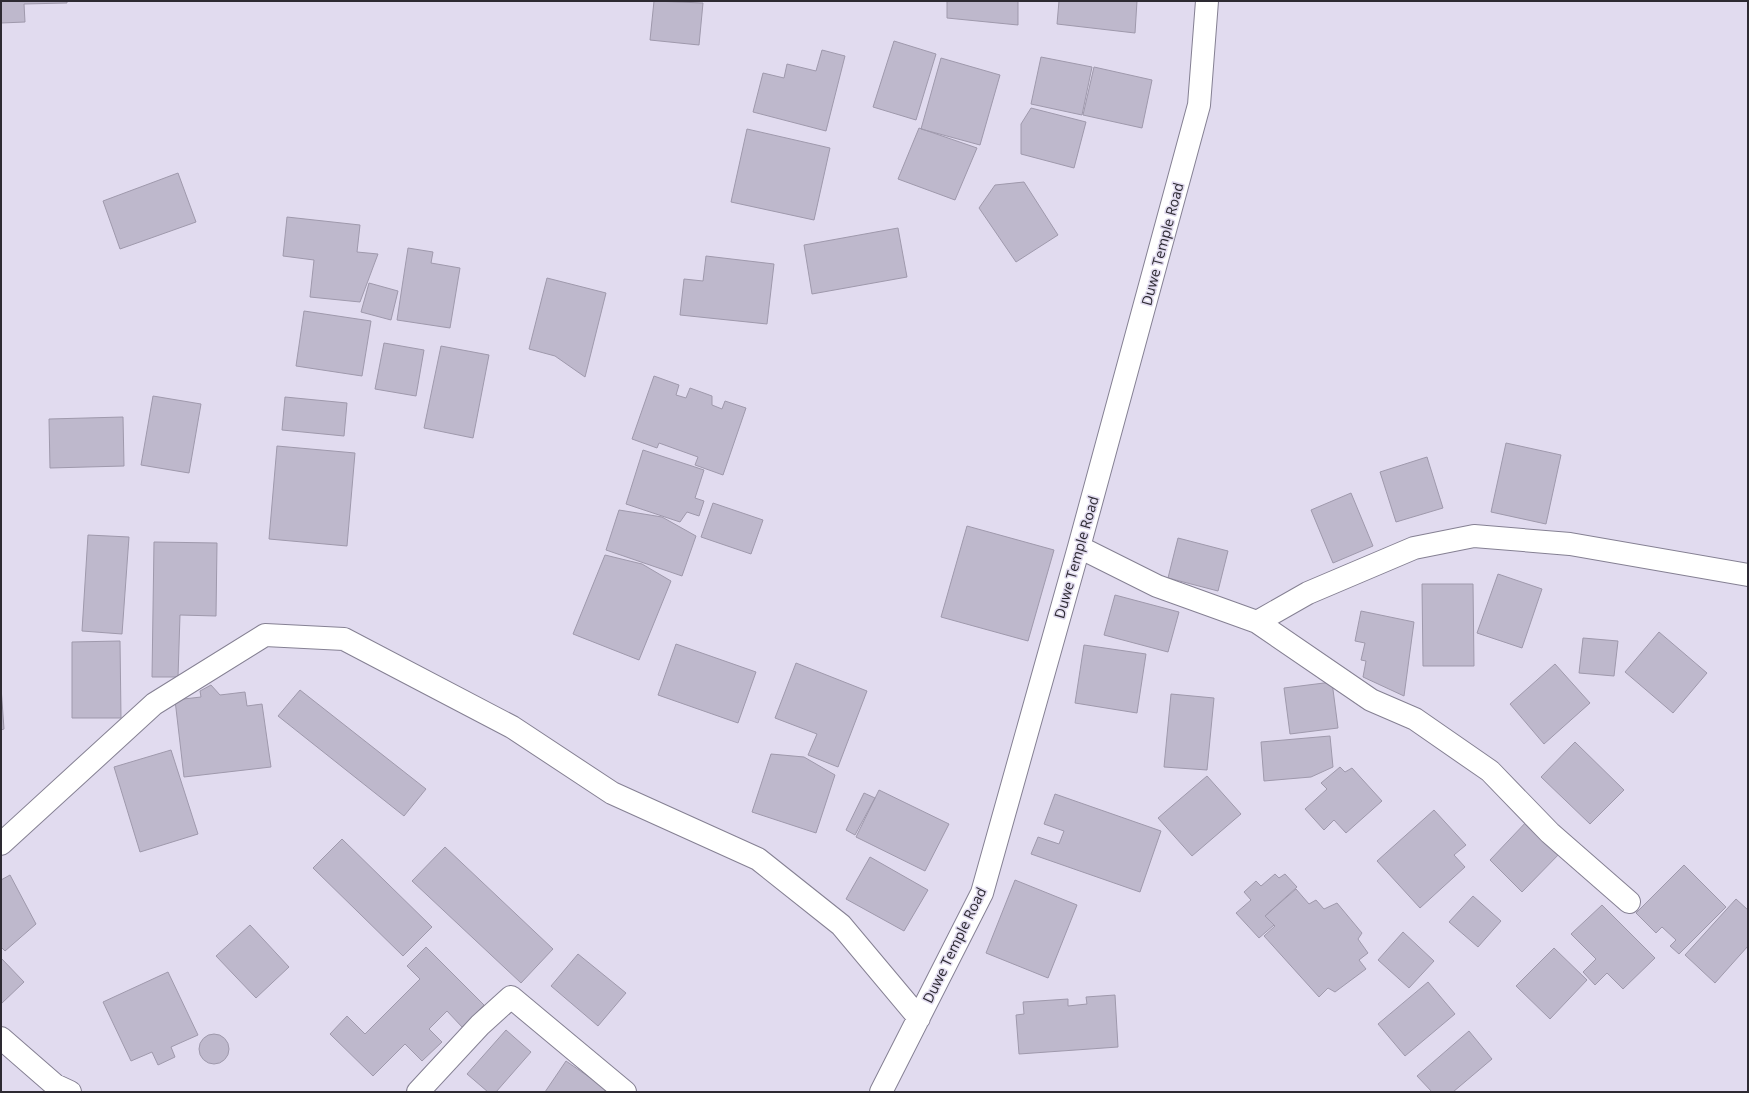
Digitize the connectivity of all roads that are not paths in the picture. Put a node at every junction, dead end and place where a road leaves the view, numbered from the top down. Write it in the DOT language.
graph roads {
  1 [pos="1207,1"];
  2 [pos="1079,547"];
  3 [pos="1748,575"];
  4 [pos="1257,622"];
  5 [pos="1,844"];
  6 [pos="1629,902"];
  7 [pos="918,1018"];
  8 [pos="1,1038"];
  9 [pos="70,1092"];
  10 [pos="418,1092"];
  11 [pos="625,1092"];
  12 [pos="881,1092"];
  1 -- 2 [label="street, Duwe Temple Road"];
  2 -- 4 [label="street"];
  2 -- 7 [label="street, Duwe Temple Road"];
  3 -- 4 [label="street"];
  4 -- 6 [label="street"];
  5 -- 7 [label="street"];
  7 -- 12 [label="street, Duwe Temple Road"];
  8 -- 9 [label="street"];
  10 -- 11 [label="street"];
}
